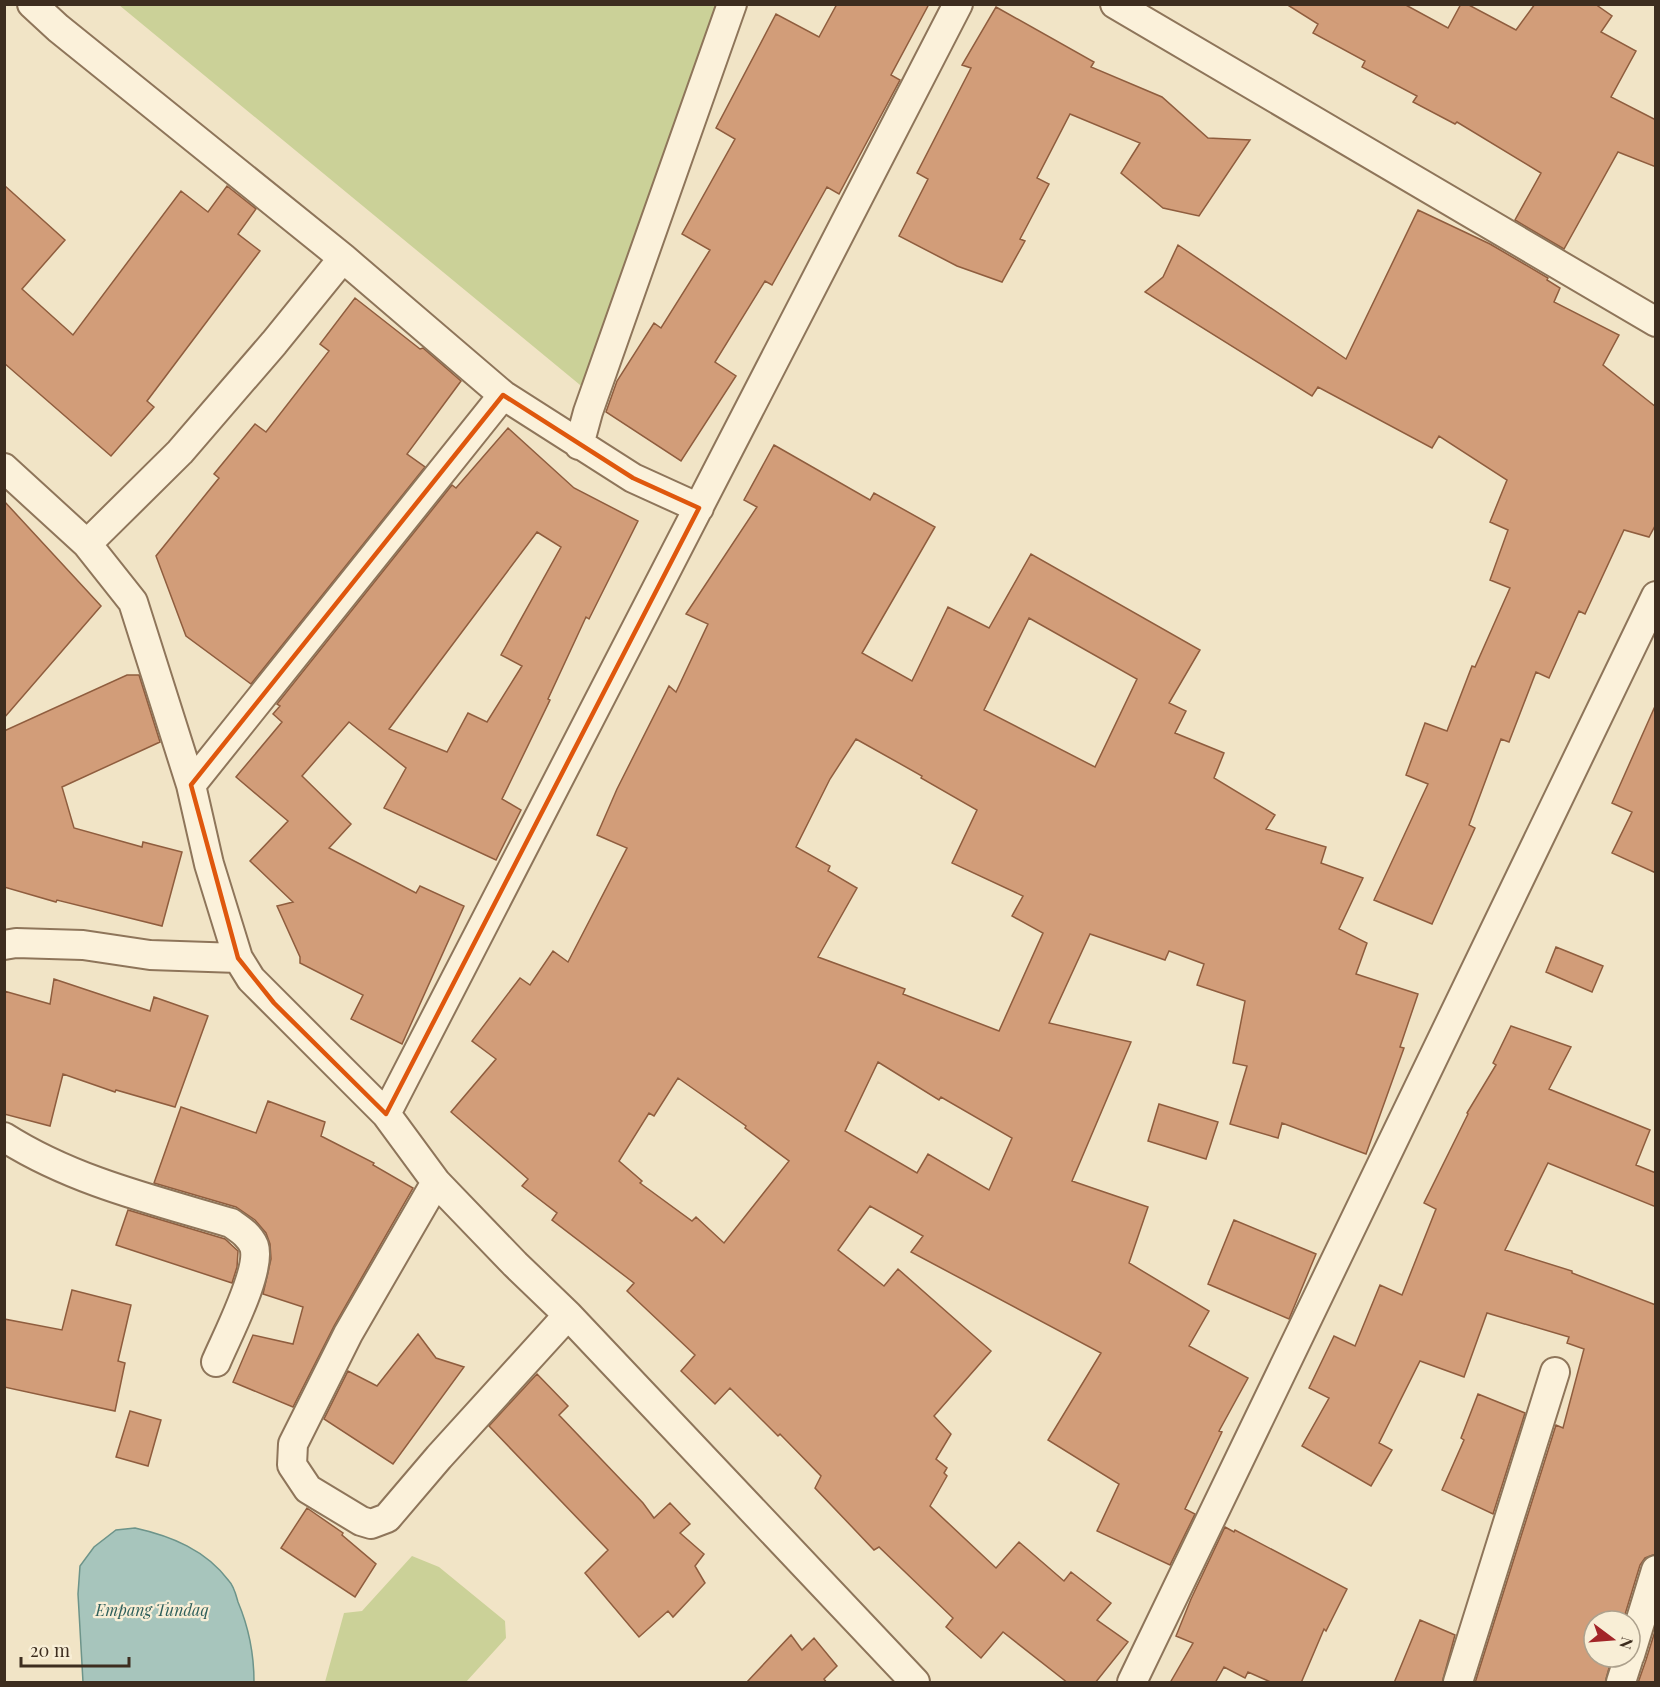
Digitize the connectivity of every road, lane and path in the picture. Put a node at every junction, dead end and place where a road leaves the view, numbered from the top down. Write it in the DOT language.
graph roads {
  1 [pos="32,4"];
  2 [pos="732,4"];
  3 [pos="958,4"];
  4 [pos="1114,4"];
  5 [pos="343,258"];
  6 [pos="1656,322"];
  7 [pos="503,395"];
  8 [pos="579,445"];
  9 [pos="4,468"];
  10 [pos="699,508"];
  11 [pos="87,544"];
  12 [pos="1656,596"];
  13 [pos="191,785"];
  14 [pos="4,945"];
  15 [pos="238,958"];
  16 [pos="386,1114"];
  17 [pos="4,1137"];
  18 [pos="436,1182"];
  19 [pos="568,1315"];
  20 [pos="216,1362"];
  21 [pos="1555,1372"];
  22 [pos="1656,1570"];
  23 [pos="1642,1616"];
  24 [pos="915,1683"];
  25 [pos="1132,1683"];
  26 [pos="1458,1683"];
  1 -- 5 [label="street"];
  2 -- 8 [label="street"];
  3 -- 10 [label="street"];
  4 -- 6 [label="street"];
  5 -- 7 [label="street"];
  5 -- 11 [label="street"];
  7 -- 8 [label="street"];
  7 -- 13 [label="street"];
  8 -- 10 [label="street"];
  9 -- 11 [label="street"];
  10 -- 16 [label="street"];
  11 -- 13 [label="street"];
  12 -- 25 [label="street"];
  13 -- 15 [label="street"];
  14 -- 15 [label="street"];
  15 -- 16 [label="street"];
  16 -- 18 [label="street"];
  17 -- 20 [label="street"];
  18 -- 19 [label="street"];
  18 -- 19 [label="street"];
  19 -- 24 [label="street"];
  21 -- 26 [label="street"];
  22 -- 23 [label="street"];
}
